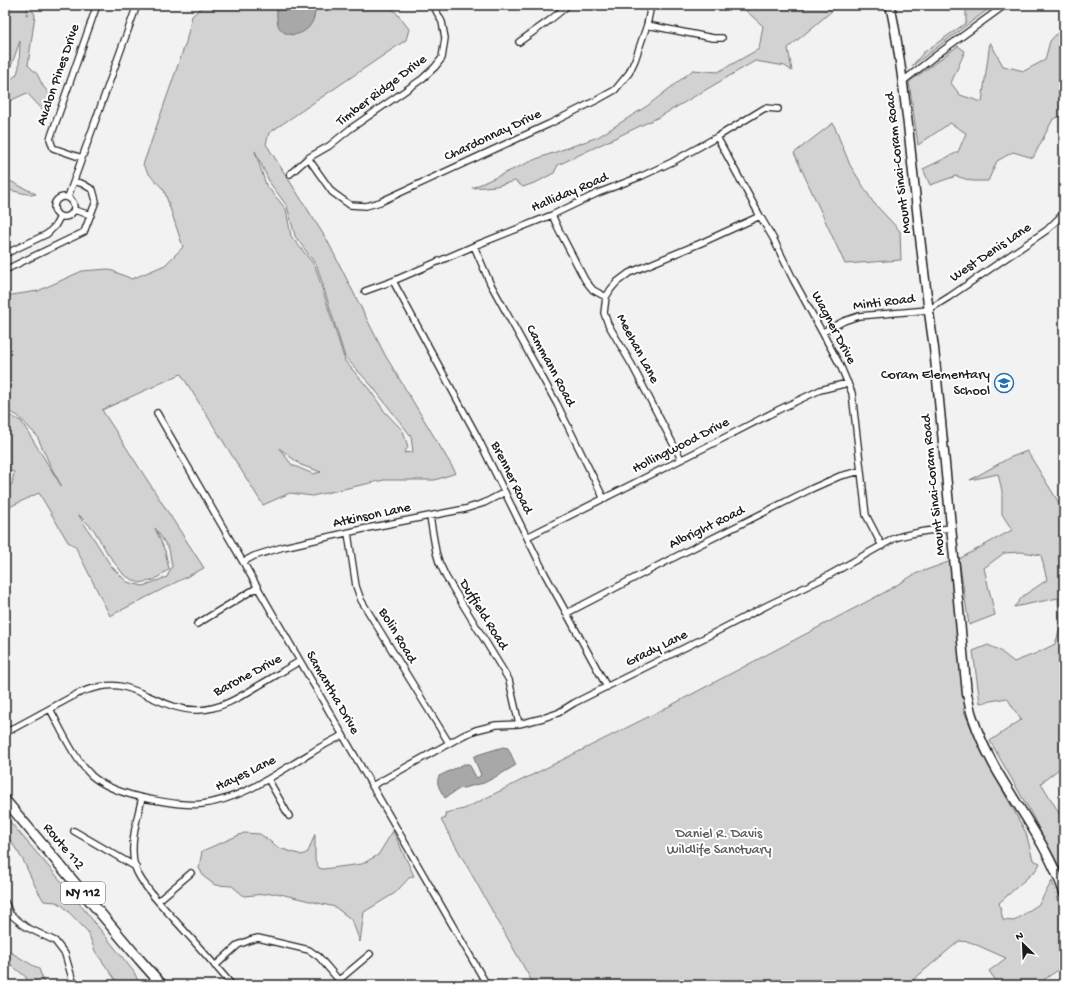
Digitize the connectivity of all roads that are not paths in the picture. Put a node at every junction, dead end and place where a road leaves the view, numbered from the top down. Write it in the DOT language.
graph roads {
  1 [pos="97,5"];
  2 [pos="137,5"];
  3 [pos="433,5"];
  4 [pos="567,5"];
  5 [pos="651,5"];
  6 [pos="890,5"];
  7 [pos="1005,5"];
  8 [pos="647,25"];
  9 [pos="722,38"];
  10 [pos="519,42"];
  11 [pos="902,82"];
  12 [pos="778,109"];
  13 [pos="717,137"];
  14 [pos="82,158"];
  15 [pos="308,158"];
  16 [pos="290,174"];
  17 [pos="74,180"];
  18 [pos="68,197"];
  19 [pos="74,210"];
  20 [pos="1064,213"];
  21 [pos="91,215"];
  22 [pos="552,215"];
  23 [pos="760,216"];
  24 [pos="60,217"];
  25 [pos="474,246"];
  26 [pos="5,254"];
  27 [pos="5,270"];
  28 [pos="393,281"];
  29 [pos="365,291"];
  30 [pos="606,297"];
  31 [pos="928,310"];
  32 [pos="822,332"];
  33 [pos="848,383"];
  34 [pos="158,414"];
  35 [pos="681,459"];
  36 [pos="861,471"];
  37 [pos="505,492"];
  38 [pos="604,499"];
  39 [pos="430,517"];
  40 [pos="951,528"];
  41 [pos="348,533"];
  42 [pos="527,537"];
  43 [pos="882,546"];
  44 [pos="243,562"];
  45 [pos="258,587"];
  46 [pos="567,613"];
  47 [pos="197,624"];
  48 [pos="300,661"];
  49 [pos="607,686"];
  50 [pos="50,709"];
  51 [pos="519,724"];
  52 [pos="5,733"];
  53 [pos="343,735"];
  54 [pos="449,743"];
  55 [pos="268,779"];
  56 [pos="372,786"];
  57 [pos="142,798"];
  58 [pos="5,800"];
  59 [pos="289,816"];
  60 [pos="74,831"];
  61 [pos="136,867"];
  62 [pos="190,873"];
  63 [pos="1064,893"];
  64 [pos="158,900"];
  65 [pos="5,902"];
  66 [pos="370,954"];
  67 [pos="215,966"];
  68 [pos="341,983"];
  69 [pos="74,985"];
  70 [pos="162,985"];
  71 [pos="232,985"];
  72 [pos="486,985"];
  1 -- 14 [label="street, Avalon Pines Drive"];
  2 -- 14 [label="street"];
  3 -- 15 [label="street, Timber Ridge Drive"];
  4 -- 10 [label="street"];
  5 -- 8 [label="street, Chardonnay Drive"];
  6 -- 11 [label="main road, Mount Sinai-Coram Road"];
  7 -- 11 [label="street"];
  8 -- 9 [label="street"];
  8 -- 15 [label="street, Chardonnay Drive"];
  11 -- 31 [label="main road, Mount Sinai-Coram Road"];
  12 -- 13 [label="street, Halliday Road"];
  13 -- 22 [label="street, Halliday Road"];
  13 -- 23 [label="street, Wagner Drive"];
  14 -- 17 [label="street"];
  15 -- 16 [label="street, Timber Ridge Drive"];
  17 -- 18 [label="street"];
  17 -- 21 [label="street"];
  18 -- 19 [label="street"];
  18 -- 24 [label="street"];
  19 -- 21 [label="street"];
  19 -- 24 [label="street"];
  20 -- 31 [label="street, West Denis Lane"];
  21 -- 27 [label="street"];
  22 -- 25 [label="street, Halliday Road"];
  22 -- 30 [label="street"];
  23 -- 30 [label="street"];
  23 -- 32 [label="street, Wagner Drive"];
  24 -- 26 [label="street"];
  25 -- 28 [label="street, Halliday Road"];
  25 -- 38 [label="street, Cammann Road"];
  28 -- 29 [label="street, Halliday Road"];
  28 -- 37 [label="street, Brenner Road"];
  30 -- 35 [label="street, Meehan Lane"];
  31 -- 32 [label="street, Minti Road"];
  31 -- 40 [label="main road, Mount Sinai-Coram Road"];
  32 -- 33 [label="street, Wagner Drive"];
  33 -- 35 [label="street, Hollingwood Drive"];
  33 -- 36 [label="street, Wagner Drive"];
  34 -- 44 [label="street, Samantha Drive"];
  35 -- 38 [label="street, Hollingwood Drive"];
  36 -- 43 [label="street, Wagner Drive"];
  36 -- 46 [label="street, Albright Road"];
  37 -- 39 [label="street, Atkinson Lane"];
  37 -- 42 [label="street, Brenner Road"];
  38 -- 42 [label="street, Hollingwood Drive"];
  39 -- 41 [label="street, Atkinson Lane"];
  39 -- 51 [label="street, Duffield Road"];
  40 -- 43 [label="street, Grady Lane"];
  40 -- 63 [label="main road, Mount Sinai-Coram Road"];
  41 -- 44 [label="street, Atkinson Lane"];
  41 -- 54 [label="street, Bolin Road"];
  42 -- 46 [label="street, Brenner Road"];
  43 -- 49 [label="street, Grady Lane"];
  44 -- 45 [label="street, Samantha Drive"];
  45 -- 47 [label="street"];
  45 -- 48 [label="street, Samantha Drive"];
  46 -- 49 [label="street, Brenner Road"];
  48 -- 50 [label="street, Barone Drive"];
  48 -- 53 [label="street, Samantha Drive"];
  49 -- 51 [label="street, Grady Lane"];
  50 -- 52 [label="street, Barone Drive"];
  50 -- 57 [label="street, Hayes Lane"];
  51 -- 54 [label="street, Grady Lane"];
  53 -- 55 [label="street, Hayes Lane"];
  53 -- 56 [label="street, Samantha Drive"];
  54 -- 56 [label="street, Grady Lane"];
  55 -- 57 [label="street, Hayes Lane"];
  55 -- 59 [label="street"];
  56 -- 72 [label="street, Samantha Drive"];
  57 -- 61 [label="street"];
  58 -- 70 [label="main road, Route 112 / NY 112"];
  60 -- 61 [label="street"];
  61 -- 64 [label="street"];
  62 -- 64 [label="street"];
  64 -- 67 [label="street"];
  65 -- 69 [label="street"];
  66 -- 68 [label="street"];
  67 -- 68 [label="street"];
  67 -- 71 [label="street"];
}
